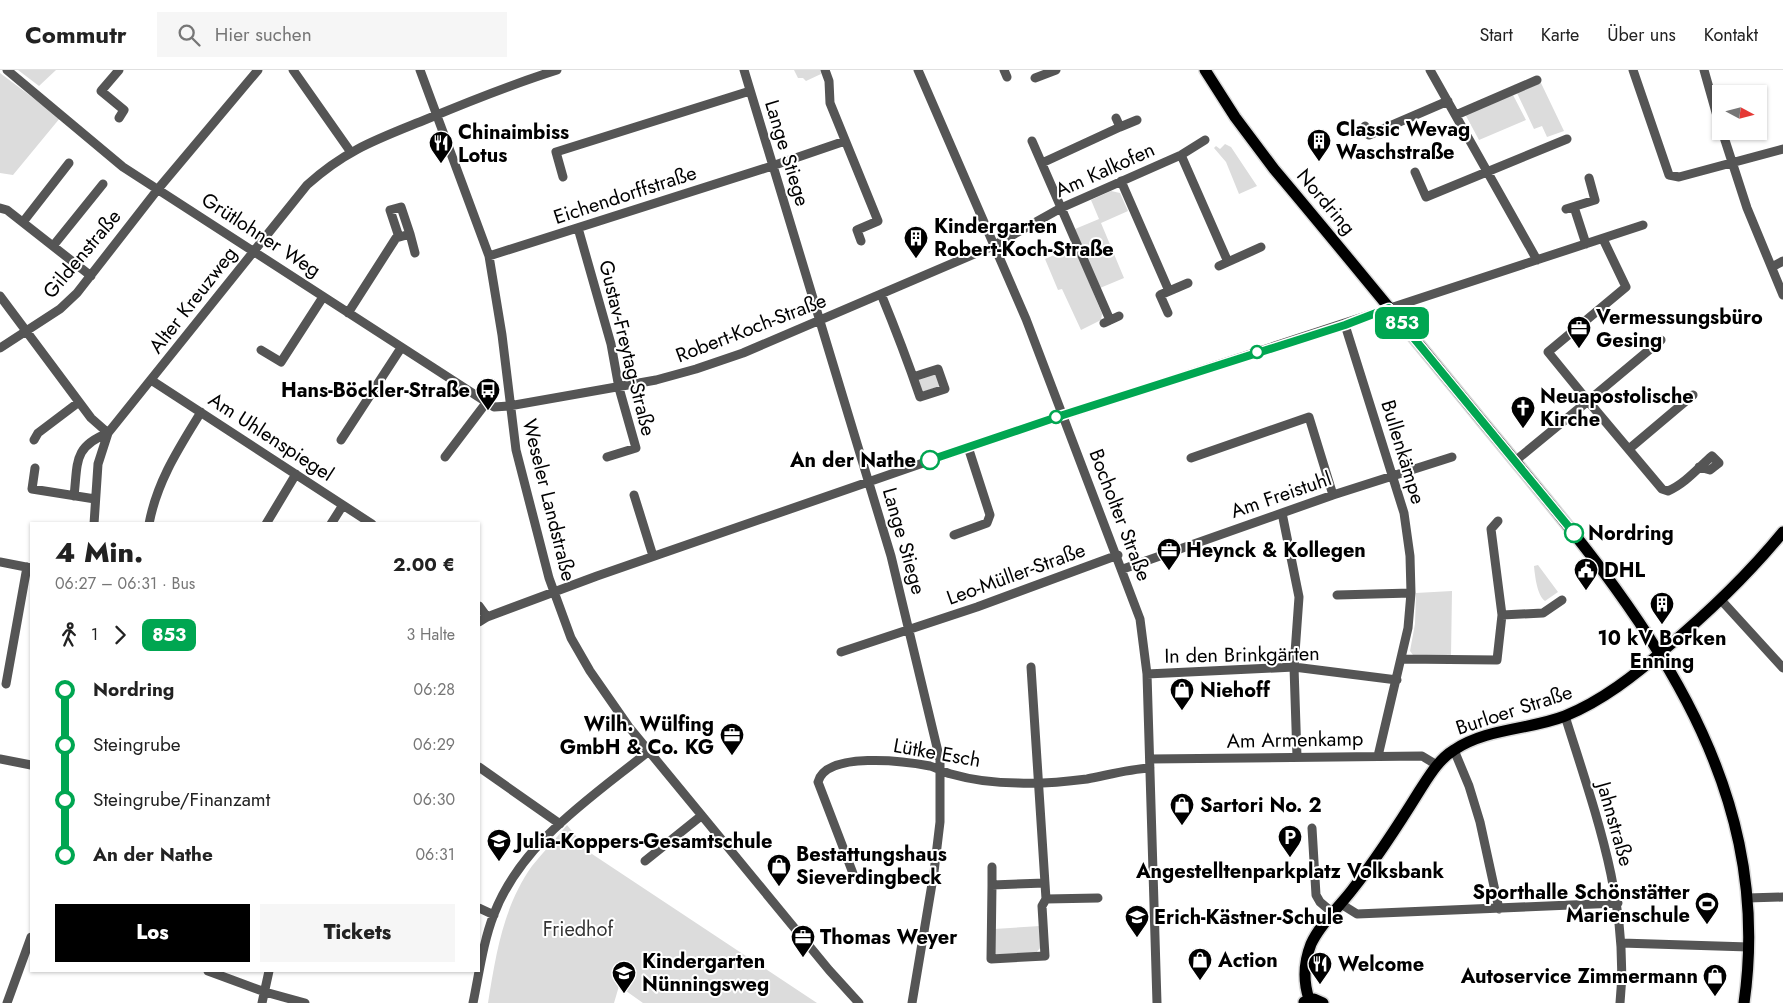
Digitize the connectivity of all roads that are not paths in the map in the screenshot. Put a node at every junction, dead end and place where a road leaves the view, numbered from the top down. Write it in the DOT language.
graph roads {
  1 [pos="7,70"];
  2 [pos="119,70"];
  3 [pos="258,70"];
  4 [pos="293,70"];
  5 [pos="420,70"];
  6 [pos="557,70"];
  7 [pos="744,70"];
  8 [pos="825,70"];
  9 [pos="918,70"];
  10 [pos="1056,70"];
  11 [pos="1205,70"];
  12 [pos="1430,70"];
  13 [pos="1633,70"];
  14 [pos="1704,70"];
  15 [pos="1035,78"];
  16 [pos="1537,80"];
  17 [pos="750,91"];
  18 [pos="1712,99"];
  19 [pos="1448,101"];
  20 [pos="436,114"];
  21 [pos="1456,115"];
  22 [pos="119,118"];
  23 [pos="1136,120"];
  24 [pos="1365,126"];
  25 [pos="1567,139"];
  26 [pos="1205,140"];
  27 [pos="1724,140"];
  28 [pos="844,141"];
  29 [pos="1032,141"];
  30 [pos="1783,149"];
  31 [pos="350,152"];
  32 [pos="1181,155"];
  33 [pos="68,163"];
  34 [pos="1042,163"];
  35 [pos="1731,164"];
  36 [pos="772,166"];
  37 [pos="1416,172"];
  38 [pos="1488,172"];
  39 [pos="563,176"];
  40 [pos="1589,178"];
  41 [pos="1121,180"];
  42 [pos="103,184"];
  43 [pos="158,190"];
  44 [pos="0,208"];
  45 [pos="1061,208"];
  46 [pos="23,222"];
  47 [pos="1643,225"];
  48 [pos="578,228"];
  49 [pos="410,234"];
  50 [pos="399,237"];
  51 [pos="1603,239"];
  52 [pos="861,241"];
  53 [pos="1586,244"];
  54 [pos="53,246"];
  55 [pos="994,246"];
  56 [pos="1261,247"];
  57 [pos="253,252"];
  58 [pos="415,253"];
  59 [pos="489,256"];
  60 [pos="1537,260"];
  61 [pos="1228,262"];
  62 [pos="1783,262"];
  63 [pos="1218,266"];
  64 [pos="1772,266"];
  65 [pos="91,276"];
  66 [pos="1188,283"];
  67 [pos="1169,291"];
  68 [pos="881,294"];
  69 [pos="1783,295"];
  70 [pos="0,296"];
  71 [pos="323,296"];
  72 [pos="1389,308"];
  73 [pos="348,313"];
  74 [pos="1168,313"];
  75 [pos="1119,316"];
  76 [pos="820,321"];
  77 [pos="1345,325"];
  78 [pos="27,332"];
  79 [pos="1661,340"];
  80 [pos="0,348"];
  81 [pos="401,348"];
  82 [pos="261,350"];
  83 [pos="913,378"];
  84 [pos="151,380"];
  85 [pos="619,388"];
  86 [pos="1693,395"];
  87 [pos="1588,401"];
  88 [pos="79,402"];
  89 [pos="486,403"];
  90 [pos="509,406"];
  91 [pos="201,412"];
  92 [pos="1063,415"];
  93 [pos="108,433"];
  94 [pos="34,440"];
  95 [pos="341,440"];
  96 [pos="968,447"];
  97 [pos="1629,449"];
  98 [pos="445,457"];
  99 [pos="606,457"];
  100 [pos="1452,457"];
  101 [pos="1191,458"];
  102 [pos="1515,461"];
  103 [pos="1699,467"];
  104 [pos="35,468"];
  105 [pos="296,474"];
  106 [pos="1394,476"];
  107 [pos="869,481"];
  108 [pos="634,495"];
  109 [pos="1333,495"];
  110 [pos="74,496"];
  111 [pos="95,500"];
  112 [pos="343,505"];
  113 [pos="1282,513"];
  114 [pos="1498,521"];
  115 [pos="94,522"];
  116 [pos="150,522"];
  117 [pos="267,522"];
  118 [pos="332,522"];
  119 [pos="369,522"];
  120 [pos="1783,532"];
  121 [pos="954,535"];
  122 [pos="1118,555"];
  123 [pos="653,556"];
  124 [pos="0,562"];
  125 [pos="29,568"];
  126 [pos="1123,569"];
  127 [pos="553,592"];
  128 [pos="1411,593"];
  129 [pos="1337,595"];
  130 [pos="1562,600"];
  131 [pos="1722,600"];
  132 [pos="1502,615"];
  133 [pos="483,619"];
  134 [pos="909,630"];
  135 [pos="841,652"];
  136 [pos="1660,653"];
  137 [pos="1402,659"];
  138 [pos="1030,667"];
  139 [pos="1294,667"];
  140 [pos="1783,668"];
  141 [pos="1147,674"];
  142 [pos="1397,680"];
  143 [pos="6,684"];
  144 [pos="1565,716"];
  145 [pos="1454,750"];
  146 [pos="649,751"];
  147 [pos="1378,756"];
  148 [pos="1297,757"];
  149 [pos="0,759"];
  150 [pos="1150,764"];
  151 [pos="30,765"];
  152 [pos="1438,765"];
  153 [pos="480,768"];
  154 [pos="941,771"];
  155 [pos="1039,783"];
  156 [pos="701,816"];
  157 [pos="560,824"];
  158 [pos="1312,828"];
  159 [pos="645,861"];
  160 [pos="992,867"];
  161 [pos="854,876"];
  162 [pos="1045,883"];
  163 [pos="992,885"];
  164 [pos="1783,897"];
  165 [pos="1098,898"];
  166 [pos="1747,898"];
  167 [pos="1046,899"];
  168 [pos="1618,903"];
  169 [pos="480,908"];
  170 [pos="1337,909"];
  171 [pos="1499,909"];
  172 [pos="494,914"];
  173 [pos="30,940"];
  174 [pos="1621,942"];
  175 [pos="1749,947"];
  176 [pos="211,972"];
  177 [pos="269,972"];
  178 [pos="264,992"];
  179 [pos="1306,1001"];
  180 [pos="7,1003"];
  181 [pos="262,1003"];
  182 [pos="305,1003"];
  183 [pos="473,1003"];
  184 [pos="859,1003"];
  185 [pos="912,1003"];
  186 [pos="1158,1003"];
  187 [pos="1323,1003"];
  188 [pos="1620,1003"];
  189 [pos="1744,1003"];
  1 -- 43 [label="street, Grütlohner Weg"];
  2 -- 22 [label="street"];
  3 -- 43 [label="street, Gildenstraße"];
  4 -- 31 [label="street"];
  5 -- 20 [label="street, Weseler Landstraße"];
  6 -- 20 [label="street, Alter Kreuzweg"];
  7 -- 17 [label="street, Lange Stiege"];
  8 -- 28 [label="street"];
  9 -- 55 [label="street, Bocholter Straße"];
  10 -- 15 [label="street"];
  11 -- 72 [label="main road, Nordring"];
  12 -- 19 [label="street"];
  13 -- 35 [label="street"];
  14 -- 18 [label="street"];
  16 -- 21 [label="street"];
  17 -- 36 [label="street, Lange Stiege"];
  17 -- 39 [label="street"];
  19 -- 21 [label="street"];
  19 -- 24 [label="street"];
  20 -- 31 [label="street, Alter Kreuzweg"];
  20 -- 59 [label="street, Weseler Landstraße"];
  21 -- 38 [label="street"];
  23 -- 34 [label="street"];
  25 -- 38 [label="street"];
  26 -- 32 [label="street, Am Kalkofen"];
  27 -- 35 [label="street"];
  28 -- 36 [label="street, Eichendorffstraße"];
  28 -- 52 [label="street"];
  29 -- 34 [label="street"];
  30 -- 35 [label="street"];
  31 -- 57 [label="street, Alter Kreuzweg"];
  32 -- 41 [label="street, Am Kalkofen"];
  32 -- 61 [label="street"];
  33 -- 46 [label="street"];
  34 -- 45 [label="street"];
  35 -- 64 [label="street"];
  36 -- 48 [label="street, Eichendorffstraße"];
  36 -- 76 [label="street, Lange Stiege"];
  37 -- 38 [label="street"];
  38 -- 60 [label="street"];
  40 -- 53 [label="street"];
  41 -- 45 [label="street, Am Kalkofen"];
  41 -- 67 [label="street"];
  42 -- 54 [label="street"];
  43 -- 57 [label="street, Grütlohner Weg"];
  43 -- 65 [label="street, Gildenstraße"];
  44 -- 46 [label="street"];
  45 -- 55 [label="street, Am Kalkofen"];
  45 -- 75 [label="street"];
  46 -- 54 [label="street"];
  47 -- 51 [label="street"];
  48 -- 59 [label="street, Eichendorffstraße"];
  48 -- 85 [label="street, Gustav-Freytag-Straße"];
  49 -- 50 [label="street"];
  49 -- 50 [label="street"];
  49 -- 58 [label="street"];
  50 -- 73 [label="street"];
  51 -- 53 [label="street"];
  51 -- 87 [label="street"];
  53 -- 60 [label="street"];
  54 -- 65 [label="street"];
  55 -- 68 [label="street, Robert-Koch-Straße"];
  55 -- 92 [label="street, Bocholter Straße"];
  56 -- 61 [label="street"];
  57 -- 71 [label="street, Grütlohner Weg"];
  57 -- 84 [label="street, Alter Kreuzweg"];
  59 -- 90 [label="street, Weseler Landstraße"];
  60 -- 72 [label="street"];
  61 -- 63 [label="street"];
  62 -- 64 [label="street"];
  64 -- 69 [label="street"];
  65 -- 78 [label="street, Gildenstraße"];
  66 -- 67 [label="street"];
  67 -- 74 [label="street"];
  68 -- 76 [label="street, Robert-Koch-Straße"];
  68 -- 83 [label="street"];
  70 -- 78 [label="street"];
  71 -- 73 [label="street, Grütlohner Weg"];
  71 -- 82 [label="street"];
  72 -- 77 [label="street"];
  72 -- 102 [label="main road, Nordring"];
  73 -- 81 [label="street, Grütlohner Weg"];
  76 -- 85 [label="street, Robert-Koch-Straße"];
  76 -- 107 [label="street, Lange Stiege"];
  77 -- 92 [label="street"];
  77 -- 106 [label="street, Bullenkämpe"];
  78 -- 80 [label="street, Gildenstraße"];
  78 -- 88 [label="street"];
  79 -- 87 [label="street"];
  81 -- 89 [label="street, Grütlohner Weg"];
  81 -- 95 [label="street"];
  84 -- 91 [label="street, Am Uhlenspiegel"];
  84 -- 93 [label="street, Alter Kreuzweg"];
  85 -- 90 [label="street, Robert-Koch-Straße"];
  85 -- 99 [label="street, Gustav-Freytag-Straße"];
  86 -- 97 [label="street"];
  87 -- 97 [label="street"];
  87 -- 102 [label="street"];
  88 -- 93 [label="street"];
  88 -- 94 [label="street"];
  89 -- 90 [label="street, Grütlohner Weg"];
  89 -- 98 [label="street"];
  90 -- 127 [label="street, Weseler Landstraße"];
  91 -- 105 [label="street, Am Uhlenspiegel"];
  91 -- 116 [label="street"];
  92 -- 96 [label="street"];
  92 -- 122 [label="street, Bocholter Straße"];
  93 -- 110 [label="street"];
  93 -- 111 [label="street, Alter Kreuzweg"];
  96 -- 107 [label="street"];
  96 -- 121 [label="street"];
  97 -- 103 [label="street"];
  100 -- 106 [label="street, Am Freistuhl"];
  101 -- 109 [label="street"];
  102 -- 136 [label="main road, Nordring"];
  104 -- 110 [label="street"];
  105 -- 112 [label="street, Am Uhlenspiegel"];
  105 -- 117 [label="street"];
  106 -- 109 [label="street, Am Freistuhl"];
  106 -- 128 [label="street, Bullenkämpe"];
  107 -- 123 [label="street"];
  107 -- 134 [label="street, Lange Stiege"];
  108 -- 123 [label="street"];
  109 -- 113 [label="street, Am Freistuhl"];
  110 -- 111 [label="street"];
  111 -- 115 [label="street, Alter Kreuzweg"];
  112 -- 118 [label="street"];
  112 -- 119 [label="street, Am Uhlenspiegel"];
  113 -- 126 [label="street, Am Freistuhl"];
  113 -- 139 [label="street"];
  114 -- 132 [label="street"];
  120 -- 131 [label="main road, Burloer Straße"];
  122 -- 126 [label="street, Bocholter Straße"];
  122 -- 134 [label="street, Leo-Müller-Straße"];
  123 -- 127 [label="street"];
  124 -- 125 [label="street"];
  125 -- 143 [label="street"];
  126 -- 141 [label="street, Bocholter Straße"];
  127 -- 133 [label="street"];
  127 -- 146 [label="street, Weseler Landstraße"];
  128 -- 129 [label="street"];
  128 -- 137 [label="street, Bullenkämpe"];
  130 -- 132 [label="street"];
  131 -- 136 [label="main road, Burloer Straße"];
  131 -- 140 [label="street"];
  132 -- 137 [label="street"];
  134 -- 135 [label="street, Leo-Müller-Straße"];
  134 -- 154 [label="street, Lange Stiege"];
  136 -- 144 [label="main road, Burloer Straße"];
  136 -- 166 [label="main road, Nordring"];
  137 -- 142 [label="street, Bullenkämpe"];
  138 -- 155 [label="street"];
  139 -- 141 [label="street, In den Brinkgärten"];
  139 -- 142 [label="street, In den Brinkgärten"];
  139 -- 148 [label="street"];
  141 -- 150 [label="street, Bocholter Straße"];
  142 -- 147 [label="street, Bullenkämpe"];
  144 -- 145 [label="main road, Burloer Straße"];
  144 -- 168 [label="street, Jahnstraße"];
  145 -- 152 [label="main road, Burloer Straße"];
  145 -- 171 [label="street"];
  146 -- 156 [label="street, Weseler Landstraße"];
  146 -- 157 [label="street"];
  147 -- 148 [label="street, Am Armenkamp"];
  147 -- 152 [label="street, Am Armenkamp"];
  148 -- 150 [label="street, Am Armenkamp"];
  149 -- 151 [label="street"];
  150 -- 155 [label="street, Lütke Esch"];
  150 -- 186 [label="street, Bocholter Straße"];
  152 -- 170 [label="main road, Burloer Straße"];
  153 -- 157 [label="street"];
  154 -- 155 [label="street, Lütke Esch"];
  154 -- 161 [label="street, Lütke Esch"];
  154 -- 185 [label="street, Lange Stiege"];
  155 -- 162 [label="street"];
  156 -- 159 [label="street"];
  156 -- 184 [label="street, Weseler Landstraße"];
  157 -- 172 [label="street"];
  158 -- 170 [label="street"];
  160 -- 163 [label="street"];
  162 -- 163 [label="street"];
  162 -- 167 [label="street"];
  163 -- 167 [label="street"];
  164 -- 166 [label="street"];
  165 -- 167 [label="street"];
  166 -- 175 [label="main road, Nordring"];
  168 -- 171 [label="street"];
  168 -- 174 [label="street, Jahnstraße"];
  169 -- 172 [label="street"];
  170 -- 171 [label="street"];
  170 -- 179 [label="main road, Burloer Straße"];
  172 -- 183 [label="street"];
  173 -- 180 [label="street"];
  174 -- 175 [label="street"];
  174 -- 188 [label="street, Jahnstraße"];
  175 -- 189 [label="main road, Nordring"];
  176 -- 178 [label="street"];
  177 -- 178 [label="street"];
  178 -- 181 [label="street"];
  178 -- 182 [label="street"];
  179 -- 187 [label="main road"];
}
